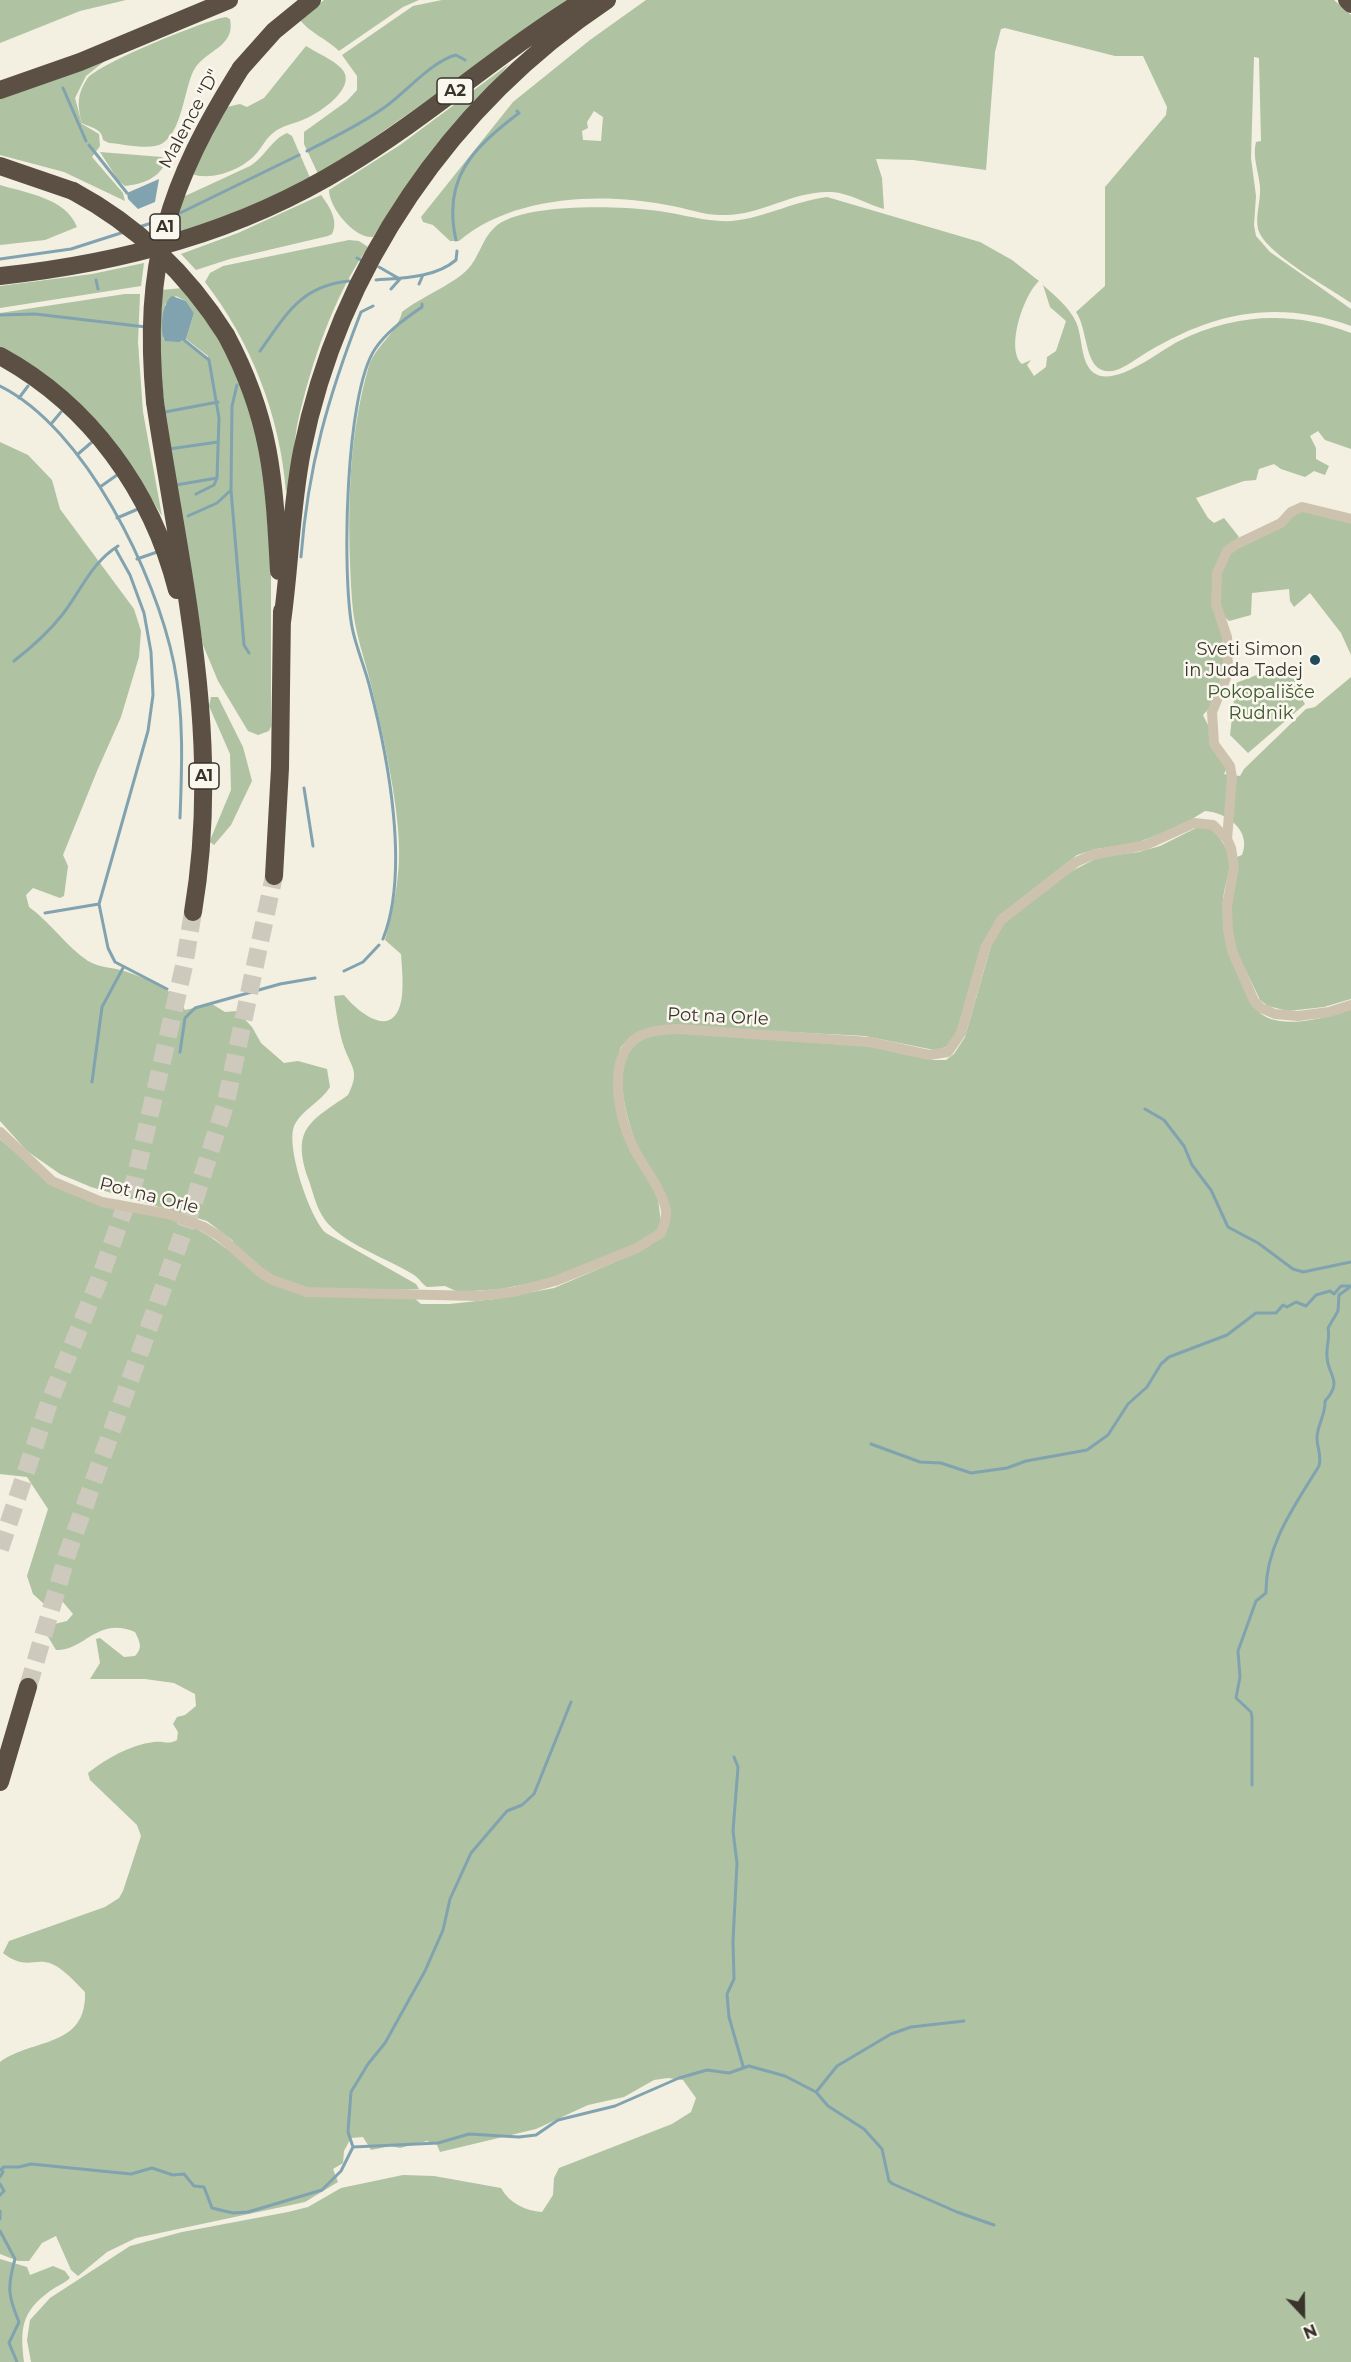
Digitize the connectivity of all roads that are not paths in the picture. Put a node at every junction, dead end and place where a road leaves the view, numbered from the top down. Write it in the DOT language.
graph roads {
  1 [pos="229,0"];
  2 [pos="312,0"];
  3 [pos="584,0"];
  4 [pos="607,0"];
  5 [pos="1347,0"];
  6 [pos="1351,4"];
  7 [pos="0,90"];
  8 [pos="0,166"];
  9 [pos="0,276"];
  10 [pos="0,356"];
  11 [pos="1351,519"];
  12 [pos="282,622"];
  13 [pos="194,640"];
  14 [pos="1227,839"];
  15 [pos="274,876"];
  16 [pos="193,912"];
  17 [pos="1351,1005"];
  18 [pos="0,1132"];
  19 [pos="28,1687"];
  20 [pos="0,1782"];
  1 -- 7 [label="highway"];
  2 -- 13 [label="highway, Malence \"D\" / A1, bridge"];
  3 -- 9 [label="highway, A2"];
  4 -- 12 [label="highway"];
  5 -- 6 [label="highway"];
  8 -- 12 [label="highway, bridge"];
  10 -- 13 [label="highway"];
  11 -- 14 [label="street"];
  12 -- 15 [label="highway"];
  13 -- 16 [label="highway, A1"];
  14 -- 17 [label="street"];
  14 -- 18 [label="street, Pot na Orle"];
  19 -- 20 [label="highway"];
}
